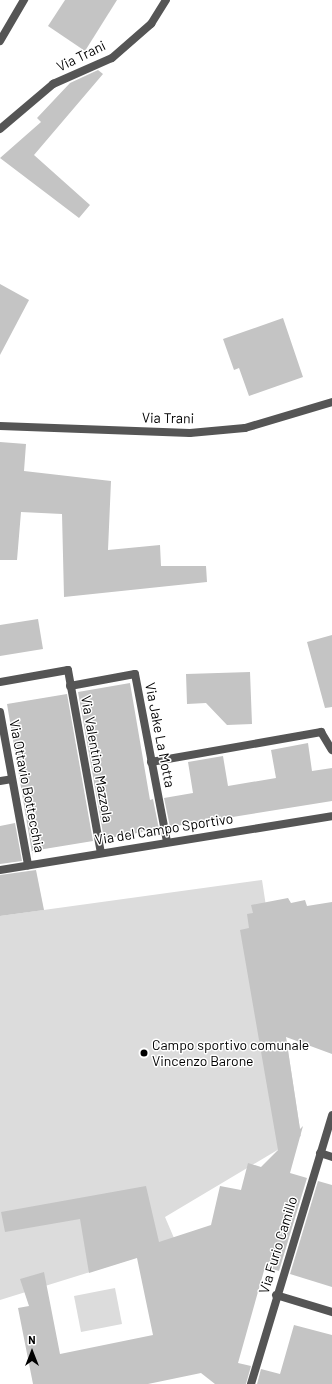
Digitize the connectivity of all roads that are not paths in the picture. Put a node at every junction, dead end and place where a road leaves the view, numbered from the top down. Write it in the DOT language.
graph roads {
  1 [pos="24,0"];
  2 [pos="166,0"];
  3 [pos="0,41"];
  4 [pos="0,129"];
  5 [pos="332,402"];
  6 [pos="0,426"];
  7 [pos="0,682"];
  8 [pos="70,686"];
  9 [pos="0,712"];
  10 [pos="332,750"];
  11 [pos="151,762"];
  12 [pos="12,779"];
  13 [pos="0,781"];
  14 [pos="332,816"];
  15 [pos="167,842"];
  16 [pos="101,853"];
  17 [pos="28,865"];
  18 [pos="0,870"];
  19 [pos="332,1115"];
  20 [pos="320,1153"];
  21 [pos="332,1157"];
  22 [pos="276,1295"];
  23 [pos="332,1312"];
  24 [pos="251,1384"];
  1 -- 3 [label="street"];
  2 -- 4 [label="street, Via Trani"];
  5 -- 6 [label="street, Via Trani"];
  7 -- 8 [label="street, Via Valentino Mazzola"];
  8 -- 11 [label="street, Via Jake La Motta"];
  8 -- 16 [label="street, Via Valentino Mazzola"];
  9 -- 12 [label="street, Via Ottavio Bottecchia"];
  10 -- 11 [label="street"];
  11 -- 15 [label="street, Via Jake La Motta"];
  12 -- 13 [label="street"];
  12 -- 17 [label="street, Via Ottavio Bottecchia"];
  14 -- 15 [label="street, Via del Campo Sportivo"];
  15 -- 16 [label="street, Via del Campo Sportivo"];
  16 -- 17 [label="street, Via del Campo Sportivo"];
  17 -- 18 [label="street, Via del Campo Sportivo"];
  19 -- 20 [label="street, Via Furio Camillo"];
  20 -- 21 [label="street"];
  20 -- 22 [label="street, Via Furio Camillo"];
  22 -- 23 [label="street"];
  22 -- 24 [label="street, Via Furio Camillo"];
}
